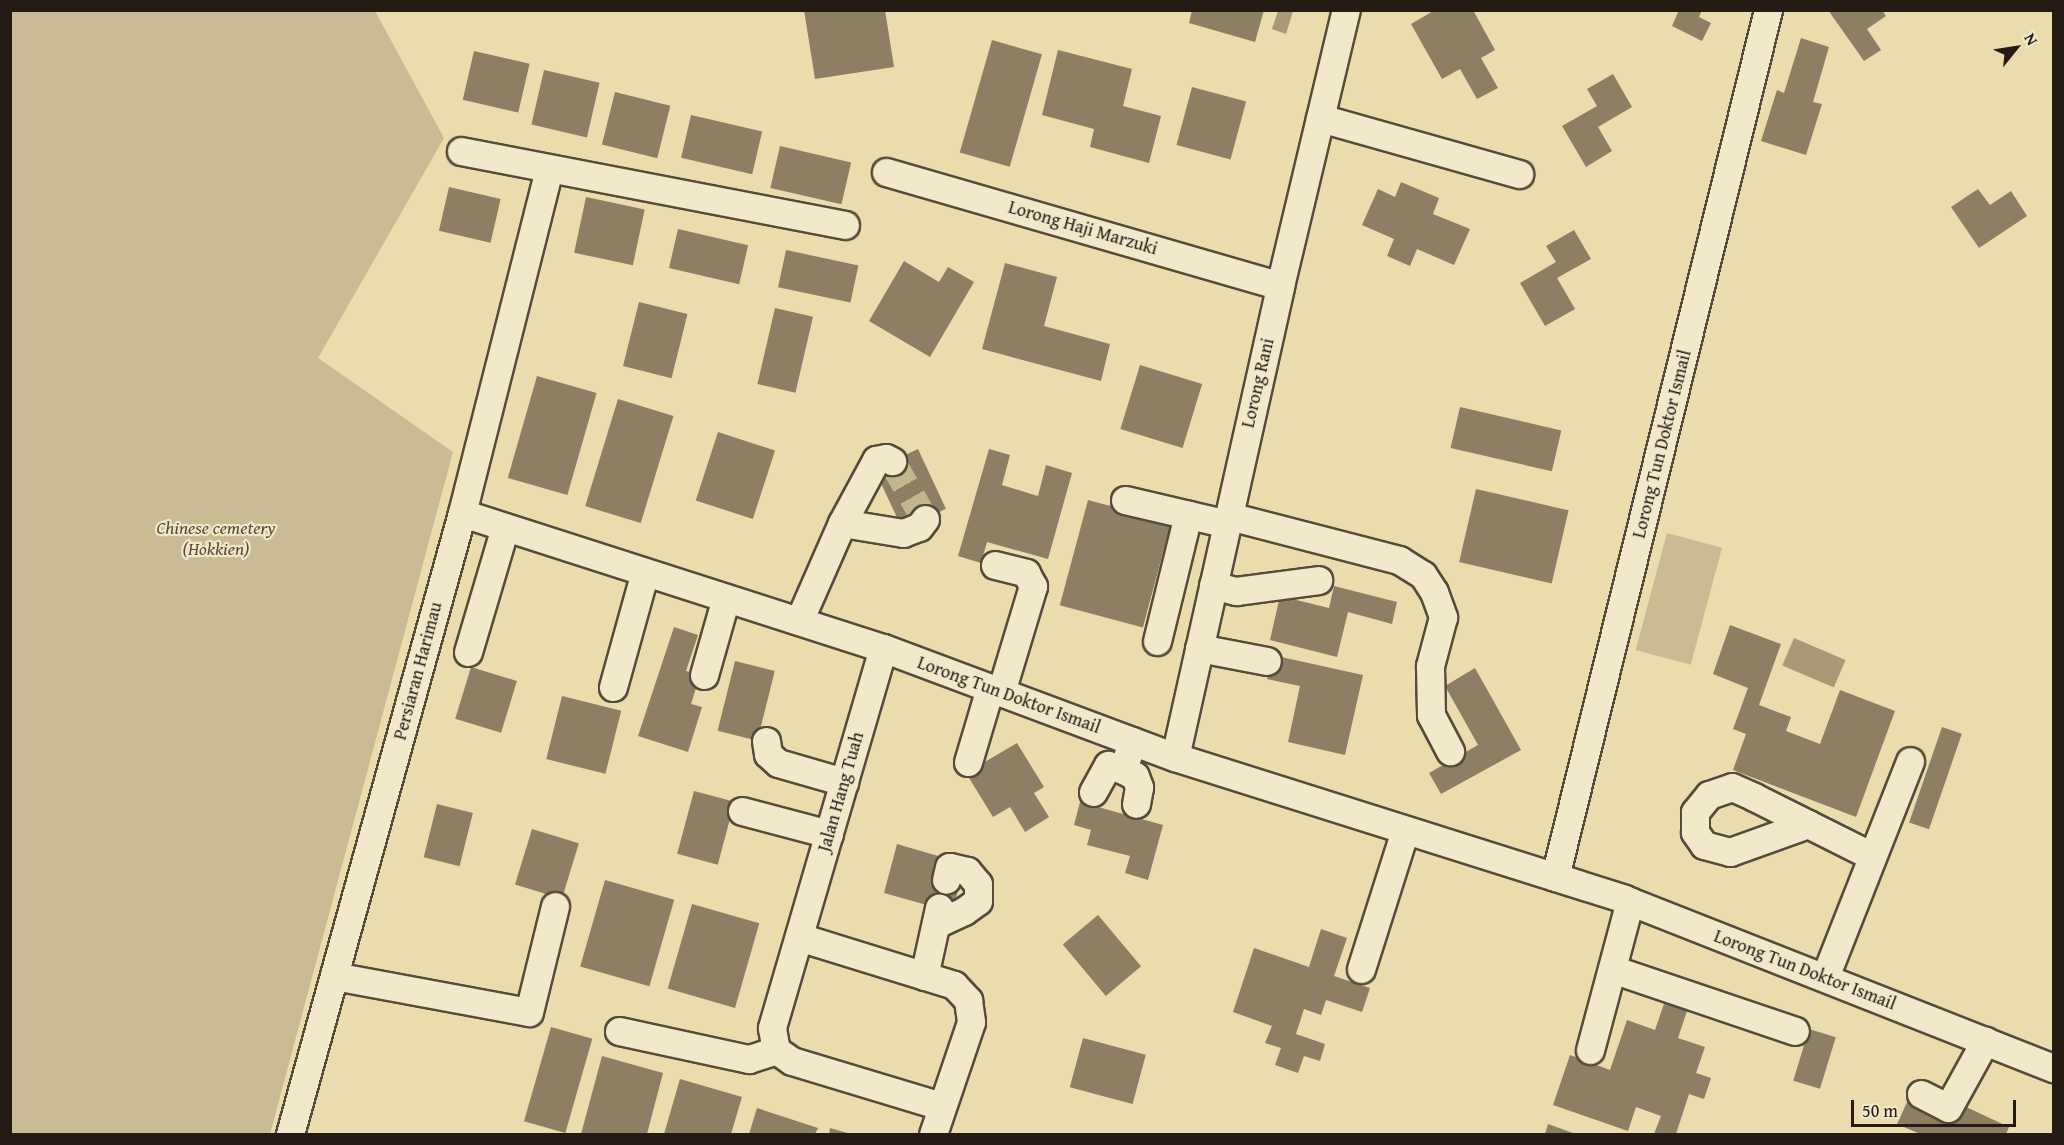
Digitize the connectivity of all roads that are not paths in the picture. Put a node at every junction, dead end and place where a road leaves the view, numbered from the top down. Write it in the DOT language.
graph roads {
  1 [pos="1346,10"];
  2 [pos="1768,10"];
  3 [pos="1320,118"];
  4 [pos="461,151"];
  5 [pos="549,169"];
  6 [pos="886,171"];
  7 [pos="1519,174"];
  8 [pos="846,225"];
  9 [pos="1280,286"];
  10 [pos="892,461"];
  11 [pos="1125,500"];
  12 [pos="462,513"];
  13 [pos="1188,515"];
  14 [pos="925,519"];
  15 [pos="1228,520"];
  16 [pos="842,523"];
  17 [pos="505,527"];
  18 [pos="995,565"];
  19 [pos="645,572"];
  20 [pos="1318,580"];
  21 [pos="1213,585"];
  22 [pos="726,598"];
  23 [pos="800,621"];
  24 [pos="1157,641"];
  25 [pos="883,648"];
  26 [pos="1199,648"];
  27 [pos="468,652"];
  28 [pos="1267,661"];
  29 [pos="704,675"];
  30 [pos="613,687"];
  31 [pos="996,690"];
  32 [pos="766,741"];
  33 [pos="1132,741"];
  34 [pos="1450,751"];
  35 [pos="1174,757"];
  36 [pos="1910,761"];
  37 [pos="968,762"];
  38 [pos="1123,770"];
  39 [pos="844,782"];
  40 [pos="1093,792"];
  41 [pos="1136,804"];
  42 [pos="742,811"];
  43 [pos="1808,824"];
  44 [pos="1405,830"];
  45 [pos="829,834"];
  46 [pos="1872,856"];
  47 [pos="1556,877"];
  48 [pos="946,880"];
  49 [pos="1630,901"];
  50 [pos="555,906"];
  51 [pos="799,937"];
  52 [pos="1361,969"];
  53 [pos="1612,969"];
  54 [pos="334,976"];
  55 [pos="924,976"];
  56 [pos="1825,977"];
  57 [pos="619,1031"];
  58 [pos="1795,1031"];
  59 [pos="1985,1041"];
  60 [pos="776,1050"];
  61 [pos="1590,1050"];
  62 [pos="2054,1068"];
  63 [pos="1921,1094"];
  64 [pos="941,1106"];
  65 [pos="290,1134"];
  66 [pos="933,1134"];
  1 -- 3 [label="street, Lorong Rani"];
  2 -- 47 [label="street, Lorong Tun Doktor Ismail"];
  3 -- 7 [label="street"];
  3 -- 9 [label="street, Lorong Rani"];
  4 -- 5 [label="street"];
  5 -- 8 [label="street"];
  5 -- 12 [label="street, Persiaran Harimau"];
  6 -- 9 [label="street, Lorong Haji Marzuki"];
  9 -- 15 [label="street, Lorong Rani"];
  10 -- 16 [label="street"];
  11 -- 13 [label="street"];
  12 -- 17 [label="street, Lorong Tun Doktor Ismail"];
  12 -- 54 [label="street, Persiaran Harimau"];
  13 -- 15 [label="street"];
  13 -- 24 [label="street"];
  14 -- 16 [label="street"];
  15 -- 21 [label="street, Lorong Rani"];
  15 -- 34 [label="street"];
  16 -- 23 [label="street"];
  17 -- 19 [label="street, Lorong Tun Doktor Ismail"];
  17 -- 27 [label="street"];
  18 -- 31 [label="street"];
  19 -- 22 [label="street, Lorong Tun Doktor Ismail"];
  19 -- 30 [label="street"];
  20 -- 21 [label="street"];
  21 -- 26 [label="street, Lorong Rani"];
  22 -- 23 [label="street, Lorong Tun Doktor Ismail"];
  22 -- 29 [label="street"];
  23 -- 25 [label="street, Lorong Tun Doktor Ismail"];
  25 -- 31 [label="street, Lorong Tun Doktor Ismail"];
  25 -- 39 [label="street, Jalan Hang Tuah"];
  26 -- 28 [label="street"];
  26 -- 35 [label="street, Lorong Rani"];
  31 -- 33 [label="street, Lorong Tun Doktor Ismail"];
  31 -- 37 [label="street"];
  32 -- 39 [label="street"];
  33 -- 35 [label="street, Lorong Tun Doktor Ismail"];
  33 -- 38 [label="street"];
  35 -- 44 [label="street, Lorong Tun Doktor Ismail"];
  36 -- 46 [label="street"];
  38 -- 40 [label="street"];
  38 -- 41 [label="street"];
  39 -- 45 [label="street, Jalan Hang Tuah"];
  42 -- 45 [label="street"];
  43 -- 46 [label="street"];
  44 -- 47 [label="street, Lorong Tun Doktor Ismail"];
  44 -- 52 [label="street"];
  45 -- 51 [label="street, Jalan Hang Tuah"];
  46 -- 56 [label="street"];
  47 -- 49 [label="street, Lorong Tun Doktor Ismail"];
  48 -- 55 [label="street"];
  49 -- 53 [label="street"];
  49 -- 56 [label="street, Lorong Tun Doktor Ismail"];
  50 -- 54 [label="street"];
  51 -- 55 [label="street"];
  51 -- 60 [label="street, Jalan Hang Tuah"];
  53 -- 58 [label="street"];
  53 -- 61 [label="street"];
  54 -- 65 [label="street, Persiaran Harimau"];
  55 -- 64 [label="street"];
  56 -- 59 [label="street, Lorong Tun Doktor Ismail"];
  57 -- 60 [label="street"];
  59 -- 62 [label="street, Lorong Tun Doktor Ismail"];
  59 -- 63 [label="street"];
  60 -- 64 [label="street"];
  64 -- 66 [label="street"];
}
